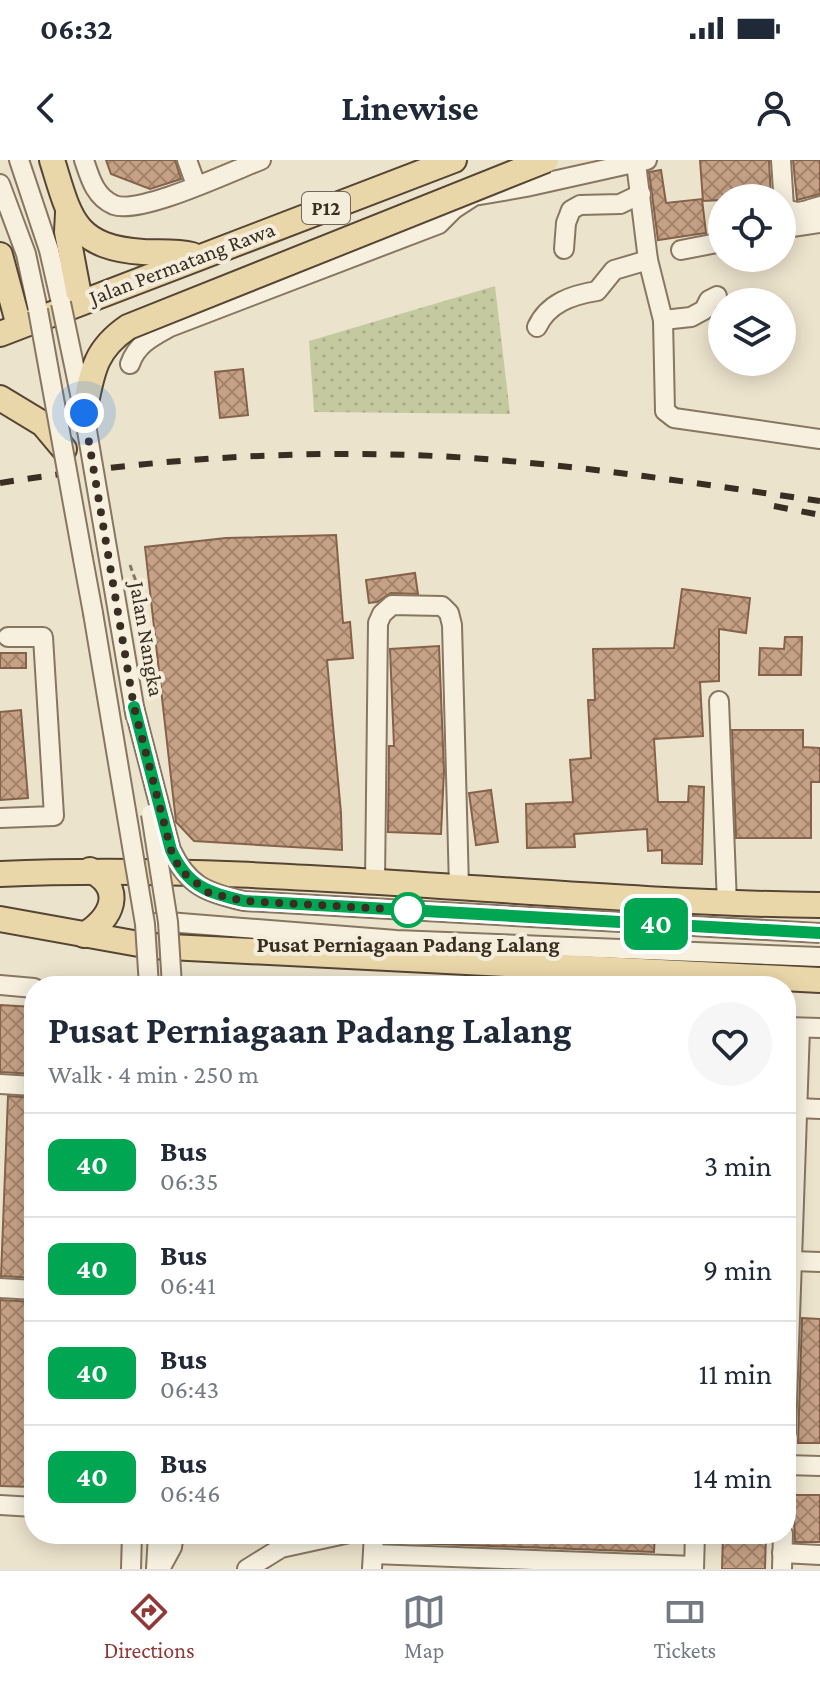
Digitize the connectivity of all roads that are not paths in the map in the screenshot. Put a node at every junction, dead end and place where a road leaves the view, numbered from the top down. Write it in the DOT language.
graph roads {
  1 [pos="19,160"];
  2 [pos="52,160"];
  3 [pos="84,160"];
  4 [pos="187,160"];
  5 [pos="261,160"];
  6 [pos="454,160"];
  7 [pos="546,160"];
  8 [pos="781,160"];
  9 [pos="641,162"];
  10 [pos="0,184"];
  11 [pos="782,184"];
  12 [pos="196,185"];
  13 [pos="641,194"];
  14 [pos="820,206"];
  15 [pos="796,212"];
  16 [pos="68,213"];
  17 [pos="820,223"];
  18 [pos="796,226"];
  19 [pos="708,245"];
  20 [pos="564,249"];
  21 [pos="681,250"];
  22 [pos="0,255"];
  23 [pos="197,257"];
  24 [pos="648,260"];
  25 [pos="70,302"];
  26 [pos="708,302"];
  27 [pos="663,320"];
  28 [pos="19,323"];
  29 [pos="537,327"];
  30 [pos="130,364"];
  31 [pos="0,398"];
  32 [pos="84,413"];
  33 [pos="820,439"];
  34 [pos="64,449"];
  35 [pos="8,637"];
  36 [pos="719,701"];
  37 [pos="134,707"];
  38 [pos="0,818"];
  39 [pos="90,870"];
  40 [pos="157,873"];
  41 [pos="0,874"];
  42 [pos="375,882"];
  43 [pos="459,887"];
  44 [pos="727,904"];
  45 [pos="820,905"];
  46 [pos="0,919"];
  47 [pos="168,922"];
  48 [pos="820,933"];
  49 [pos="84,935"];
  50 [pos="148,935"];
  51 [pos="820,957"];
  52 [pos="149,976"];
  53 [pos="171,976"];
  54 [pos="760,976"];
  55 [pos="796,978"];
  56 [pos="820,980"];
  57 [pos="0,985"];
  58 [pos="24,987"];
  59 [pos="796,1027"];
  60 [pos="820,1028"];
  61 [pos="0,1084"];
  62 [pos="24,1085"];
  63 [pos="796,1088"];
  64 [pos="797,1108"];
  65 [pos="820,1109"];
  66 [pos="796,1112"];
  67 [pos="796,1261"];
  68 [pos="820,1262"];
  69 [pos="0,1288"];
  70 [pos="24,1289"];
  71 [pos="796,1465"];
  72 [pos="820,1466"];
  73 [pos="0,1505"];
  74 [pos="24,1506"];
  75 [pos="130,1544"];
  76 [pos="158,1544"];
  77 [pos="172,1544"];
  78 [pos="299,1544"];
  79 [pos="695,1544"];
  80 [pos="820,1555"];
  81 [pos="782,1561"];
  82 [pos="372,1562"];
  83 [pos="694,1567"];
  84 [pos="131,1569"];
  85 [pos="158,1569"];
  86 [pos="247,1569"];
  1 -- 25 [label="street, Jalan Nangka"];
  2 -- 16 [label="main road"];
  3 -- 12 [label="street"];
  4 -- 12 [label="street"];
  5 -- 12 [label="street"];
  6 -- 23 [label="main road, Jalan Permatang Rawa / P12"];
  7 -- 32 [label="main road, bridge"];
  8 -- 11 [label="street"];
  9 -- 13 [label="street"];
  9 -- 30 [label="street"];
  10 -- 28 [label="street"];
  13 -- 20 [label="street"];
  13 -- 24 [label="street"];
  14 -- 15 [label="street"];
  16 -- 23 [label="main road"];
  16 -- 25 [label="main road"];
  17 -- 18 [label="street"];
  19 -- 21 [label="street"];
  22 -- 28 [label="main road"];
  23 -- 25 [label="main road, Jalan Permatang Rawa / P12"];
  24 -- 27 [label="street"];
  24 -- 29 [label="street"];
  25 -- 28 [label="main road, Jalan Permatang Rawa / P12"];
  25 -- 32 [label="street, Jalan Nangka, bridge"];
  26 -- 27 [label="street"];
  27 -- 33 [label="street"];
  28 -- 34 [label="street, bridge"];
  31 -- 34 [label="main road"];
  32 -- 37 [label="street, Jalan Nangka, bridge"];
  34 -- 50 [label="street, bridge"];
  35 -- 38 [label="street"];
  36 -- 44 [label="street"];
  37 -- 47 [label="street, Jalan Nangka, bridge"];
  37 -- 48 [label="street, bridge"];
  39 -- 40 [label="main road"];
  39 -- 41 [label="main road"];
  39 -- 49 [label="main road"];
  40 -- 42 [label="main road"];
  40 -- 50 [label="main road"];
  42 -- 43 [label="main road"];
  42 -- 43 [label="street"];
  43 -- 44 [label="main road"];
  44 -- 45 [label="main road"];
  46 -- 49 [label="main road"];
  47 -- 50 [label="street, bridge"];
  47 -- 51 [label="street"];
  47 -- 53 [label="street, Jalan Nangka, bridge"];
  49 -- 50 [label="main road"];
  50 -- 52 [label="street, bridge"];
  50 -- 54 [label="main road"];
  55 -- 56 [label="main road"];
  57 -- 58 [label="street"];
  59 -- 60 [label="street"];
  61 -- 62 [label="street"];
  63 -- 64 [label="street"];
  64 -- 65 [label="street"];
  64 -- 66 [label="street"];
  67 -- 68 [label="street"];
  69 -- 70 [label="street"];
  71 -- 72 [label="street"];
  73 -- 74 [label="street"];
  75 -- 84 [label="street"];
  76 -- 85 [label="street"];
  77 -- 85 [label="street"];
  78 -- 86 [label="street"];
  79 -- 83 [label="street"];
  80 -- 81 [label="street"];
  82 -- 83 [label="street"];
}
